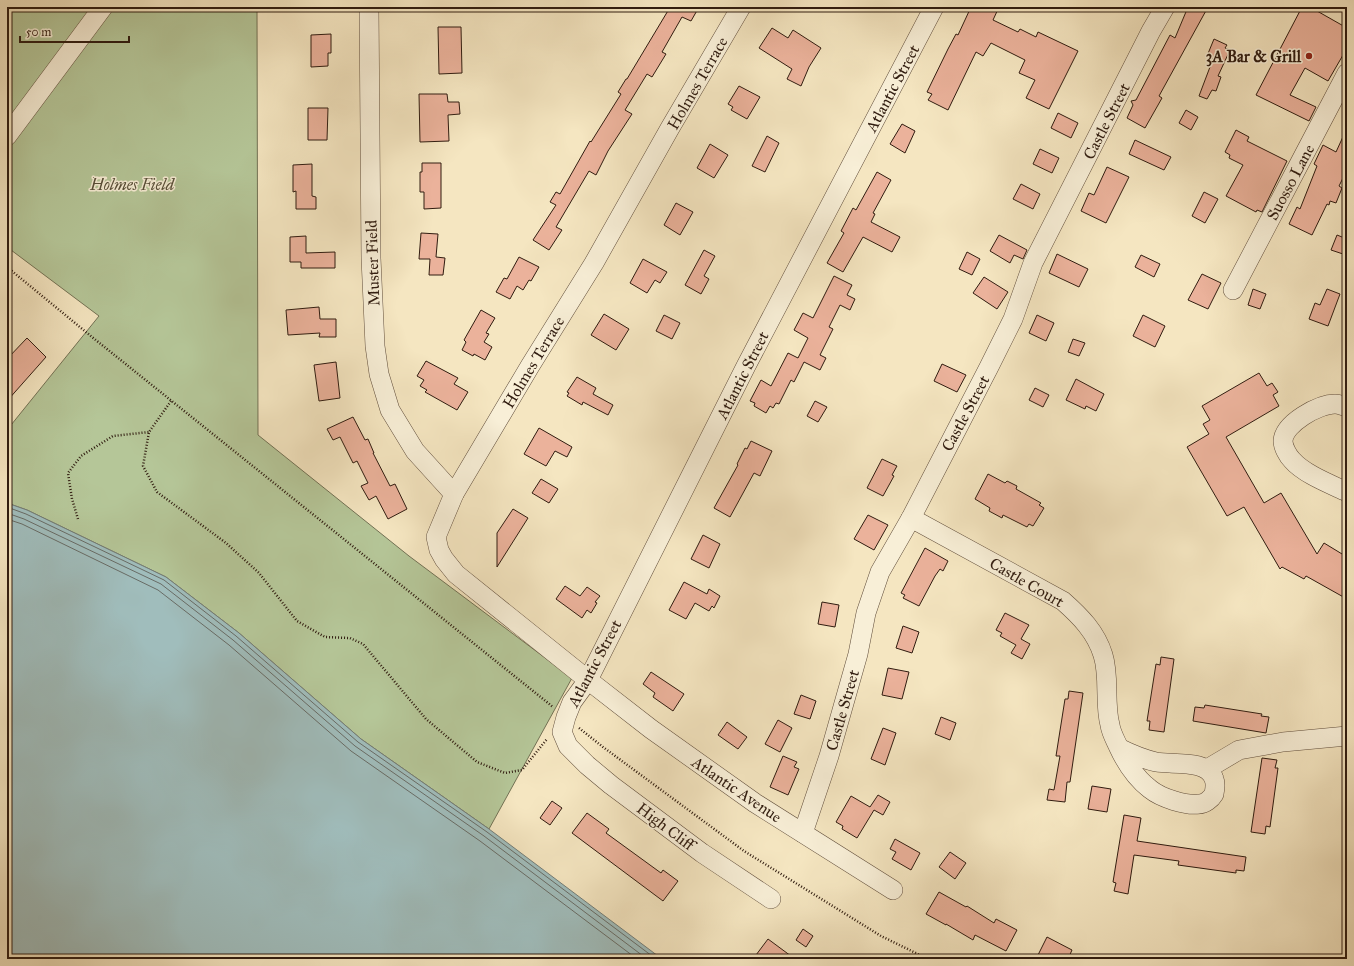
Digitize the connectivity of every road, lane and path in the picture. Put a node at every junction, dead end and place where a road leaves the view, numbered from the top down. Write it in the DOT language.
graph roads {
  1 [pos="103,7"];
  2 [pos="369,7"];
  3 [pos="741,7"];
  4 [pos="934,7"];
  5 [pos="1165,7"];
  6 [pos="1347,73"];
  7 [pos="7,136"];
  8 [pos="7,267"];
  9 [pos="1232,290"];
  10 [pos="171,401"];
  11 [pos="1347,407"];
  12 [pos="149,432"];
  13 [pos="1347,492"];
  14 [pos="454,494"];
  15 [pos="911,518"];
  16 [pos="78,519"];
  17 [pos="588,680"];
  18 [pos="566,717"];
  19 [pos="1347,736"];
  20 [pos="568,746"];
  21 [pos="1119,748"];
  22 [pos="1207,769"];
  23 [pos="803,833"];
  24 [pos="893,890"];
  25 [pos="771,899"];
  26 [pos="928,959"];
  1 -- 7 [label="street"];
  2 -- 14 [label="street, Muster Field"];
  3 -- 14 [label="street, Holmes Terrace"];
  4 -- 17 [label="street, Atlantic Street"];
  5 -- 15 [label="street, Castle Street"];
  6 -- 9 [label="street, Suosso Lane"];
  8 -- 10 [label="path"];
  10 -- 12 [label="path"];
  10 -- 18 [label="path"];
  11 -- 13 [label="street"];
  12 -- 16 [label="path"];
  12 -- 18 [label="path"];
  14 -- 17 [label="street, Holmes Terrace"];
  15 -- 21 [label="street, Castle Court"];
  15 -- 23 [label="street, Castle Street"];
  17 -- 18 [label="street, Atlantic Street"];
  17 -- 23 [label="street, Atlantic Avenue"];
  18 -- 20 [label="street, Atlantic Street"];
  18 -- 26 [label="path"];
  19 -- 22 [label="street"];
  20 -- 25 [label="street, High Cliff"];
  21 -- 22 [label="street"];
  21 -- 22 [label="street, Castle Court"];
  23 -- 24 [label="street, Atlantic Avenue"];
}
